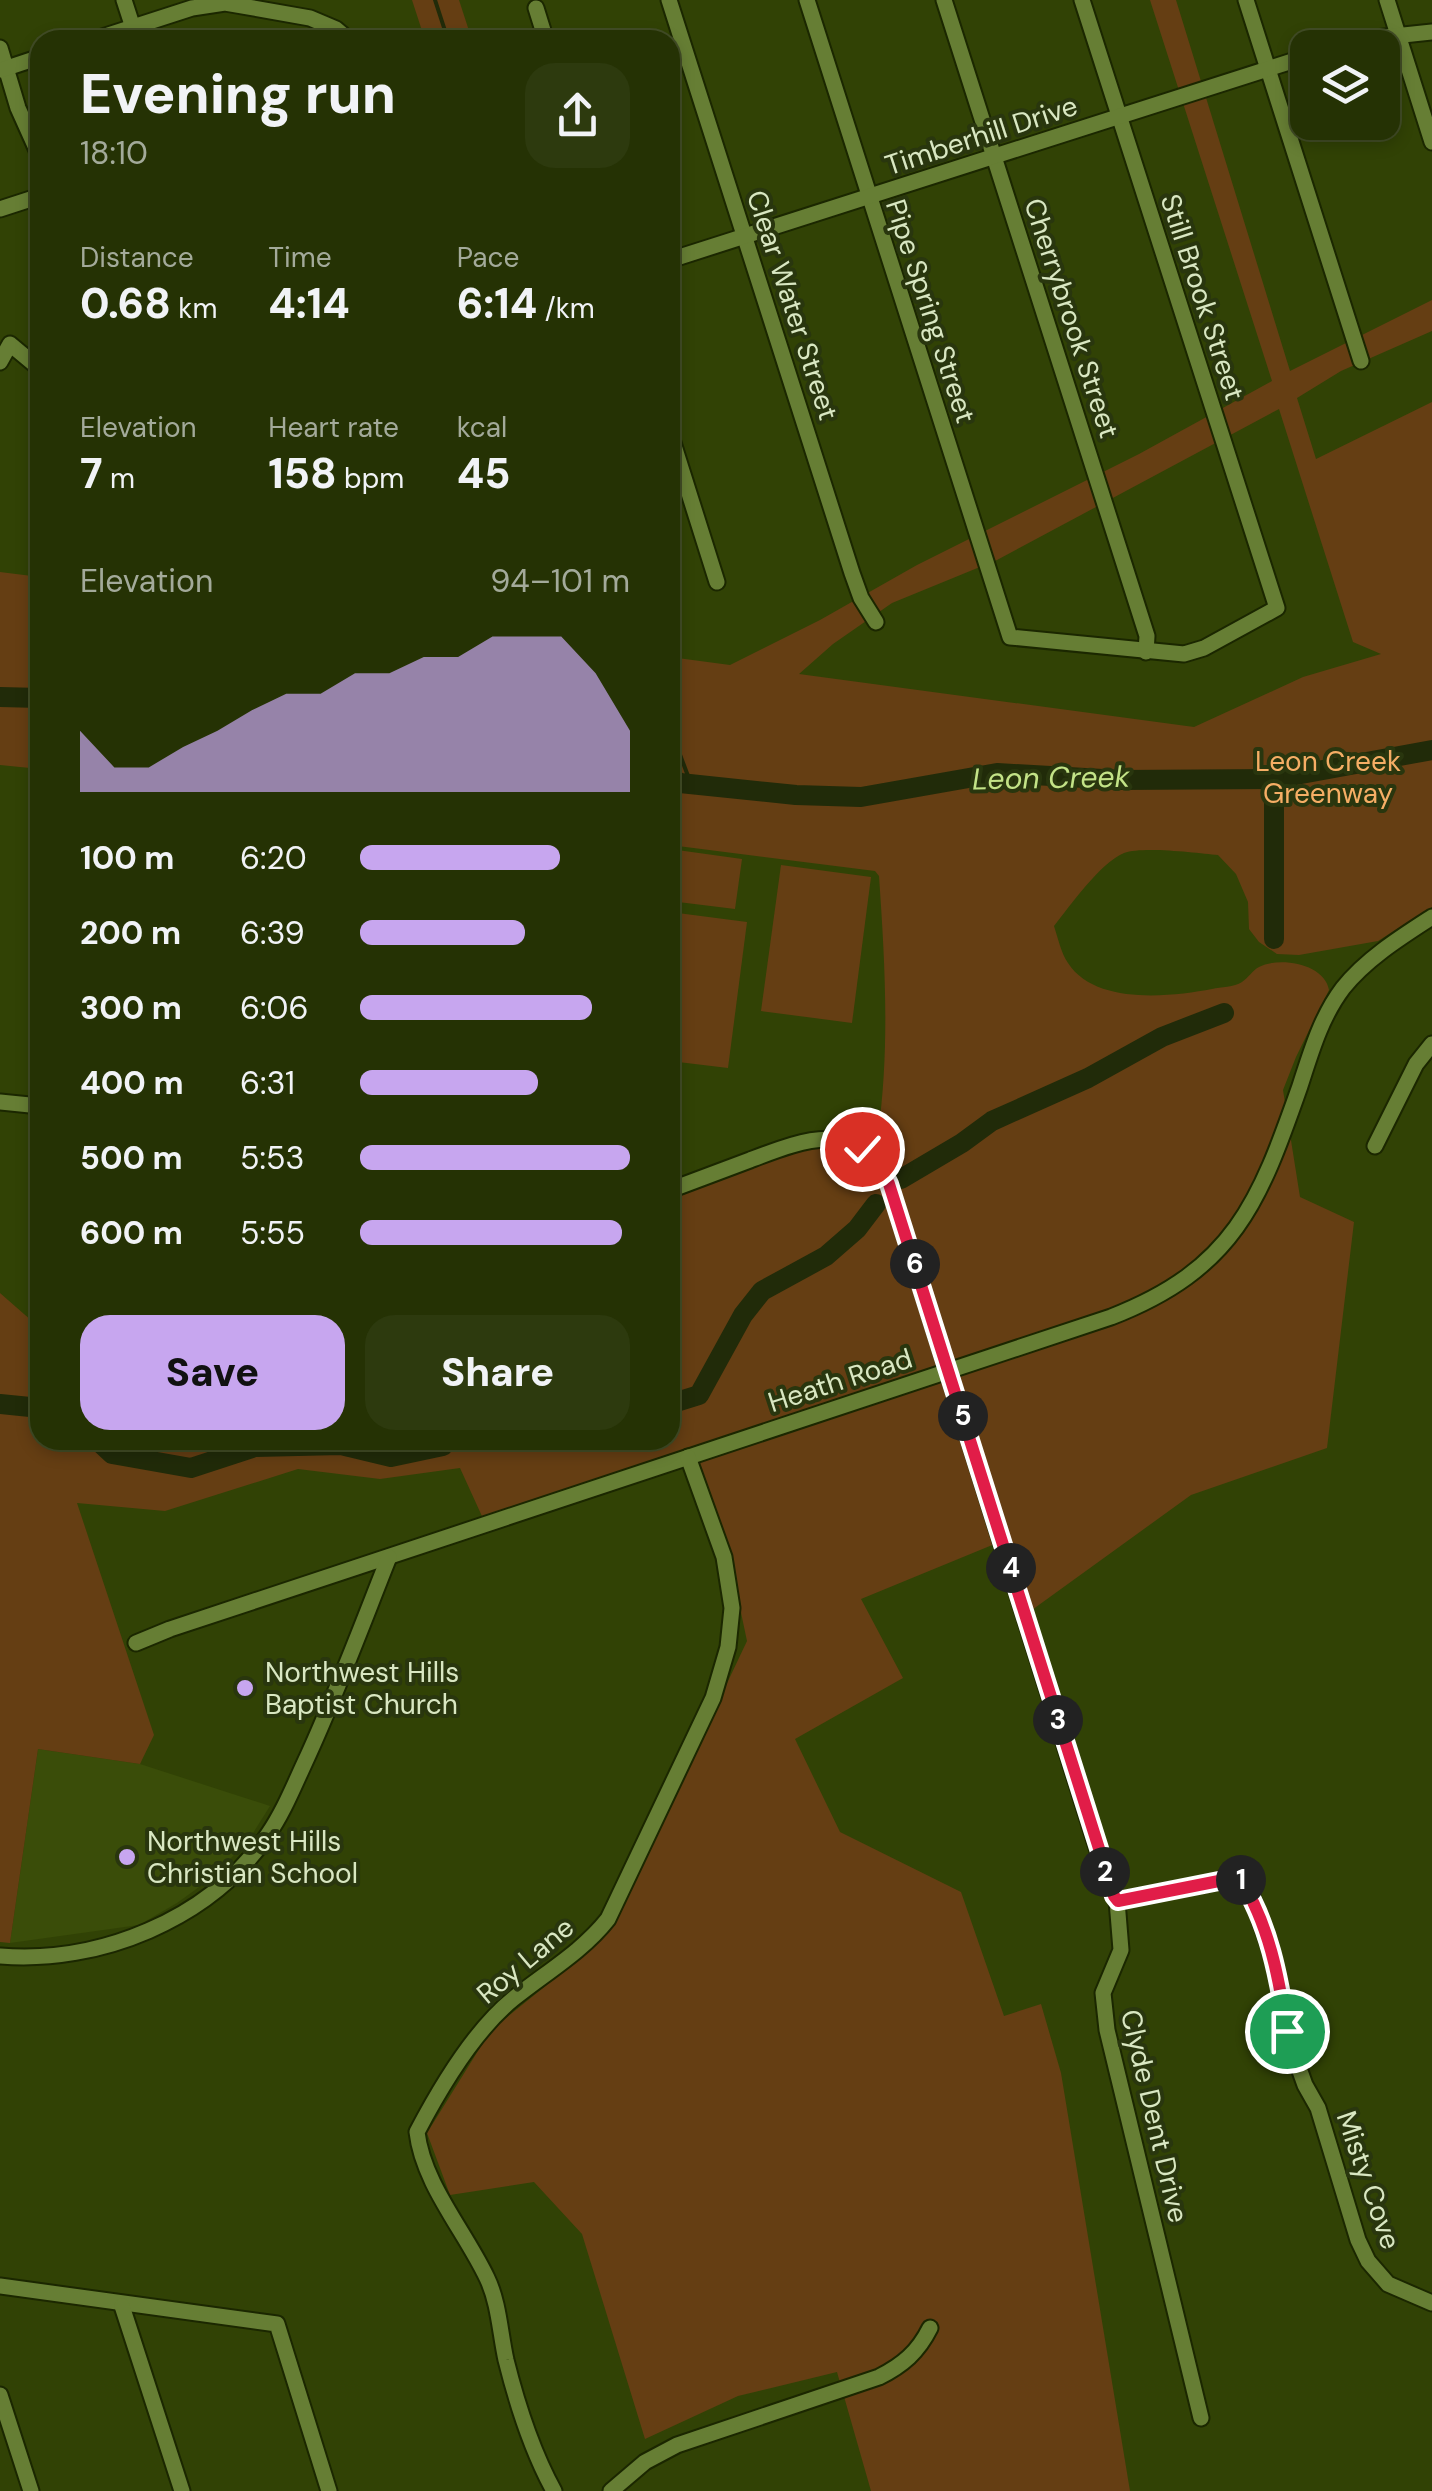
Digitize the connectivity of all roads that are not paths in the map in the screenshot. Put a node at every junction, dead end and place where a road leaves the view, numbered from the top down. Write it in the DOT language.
graph roads {
  1 [pos="124,0"];
  2 [pos="669,0"];
  3 [pos="807,0"];
  4 [pos="944,0"];
  5 [pos="1082,0"];
  6 [pos="1246,0"];
  7 [pos="1387,0"];
  8 [pos="536,8"];
  9 [pos="133,30"];
  10 [pos="143,30"];
  11 [pos="337,30"];
  12 [pos="543,30"];
  13 [pos="679,30"];
  14 [pos="1396,30"];
  15 [pos="1432,32"];
  16 [pos="680,35"];
  17 [pos="1400,36"];
  18 [pos="1400,42"];
  19 [pos="0,48"];
  20 [pos="30,60"];
  21 [pos="1290,62"];
  22 [pos="3,69"];
  23 [pos="1269,70"];
  24 [pos="1120,117"];
  25 [pos="30,135"];
  26 [pos="1432,142"];
  27 [pos="994,157"];
  28 [pos="868,198"];
  29 [pos="30,199"];
  30 [pos="0,209"];
  31 [pos="744,236"];
  32 [pos="680,257"];
  33 [pos="30,361"];
  34 [pos="1361,361"];
  35 [pos="0,362"];
  36 [pos="680,465"];
  37 [pos="717,582"];
  38 [pos="876,622"];
  39 [pos="1146,652"];
  40 [pos="1432,918"];
  41 [pos="1432,1044"];
  42 [pos="0,1102"];
  43 [pos="30,1105"];
  44 [pos="1375,1146"];
  45 [pos="680,1186"];
  46 [pos="949,1370"];
  47 [pos="688,1457"];
  48 [pos="389,1557"];
  49 [pos="136,1643"];
  50 [pos="1118,1901"];
  51 [pos="0,1956"];
  52 [pos="0,2286"];
  53 [pos="1432,2303"];
  54 [pos="122,2306"];
  55 [pos="930,2328"];
  56 [pos="0,2395"];
  57 [pos="1201,2418"];
  58 [pos="31,2491"];
  59 [pos="182,2491"];
  60 [pos="329,2491"];
  61 [pos="554,2491"];
  62 [pos="611,2491"];
  1 -- 9 [label="street"];
  2 -- 13 [label="street, Clear Water Street"];
  3 -- 28 [label="street, Pipe Spring Street"];
  4 -- 27 [label="street, Cherrybrook Street"];
  5 -- 24 [label="street, Still Brook Street"];
  6 -- 23 [label="street"];
  7 -- 14 [label="street"];
  8 -- 12 [label="street"];
  10 -- 11 [label="street"];
  15 -- 17 [label="street"];
  16 -- 31 [label="street, Clear Water Street"];
  18 -- 26 [label="street"];
  19 -- 22 [label="street"];
  20 -- 22 [label="street"];
  21 -- 23 [label="street, Timberhill Drive"];
  22 -- 25 [label="street"];
  23 -- 24 [label="street, Timberhill Drive"];
  23 -- 34 [label="street"];
  24 -- 27 [label="street, Timberhill Drive"];
  24 -- 39 [label="street, Still Brook Street"];
  27 -- 28 [label="street, Timberhill Drive"];
  27 -- 39 [label="street, Cherrybrook Street"];
  28 -- 31 [label="street, Timberhill Drive"];
  28 -- 39 [label="street, Pipe Spring Street"];
  29 -- 30 [label="street"];
  31 -- 32 [label="street, Timberhill Drive"];
  31 -- 38 [label="street, Clear Water Street"];
  33 -- 35 [label="street"];
  36 -- 37 [label="street"];
  40 -- 46 [label="street, Heath Road"];
  41 -- 44 [label="street"];
  42 -- 43 [label="street"];
  45 -- 46 [label="street, Clyde Dent Drive"];
  46 -- 47 [label="street, Heath Road"];
  46 -- 50 [label="street, Clyde Dent Drive"];
  47 -- 48 [label="street, Heath Road"];
  47 -- 61 [label="street, Roy Lane"];
  48 -- 49 [label="street, Heath Road"];
  48 -- 51 [label="street"];
  50 -- 53 [label="street, Misty Cove"];
  50 -- 57 [label="street, Clyde Dent Drive"];
  52 -- 54 [label="street"];
  54 -- 59 [label="street"];
  54 -- 60 [label="street"];
  55 -- 62 [label="street"];
  56 -- 58 [label="street"];
}
